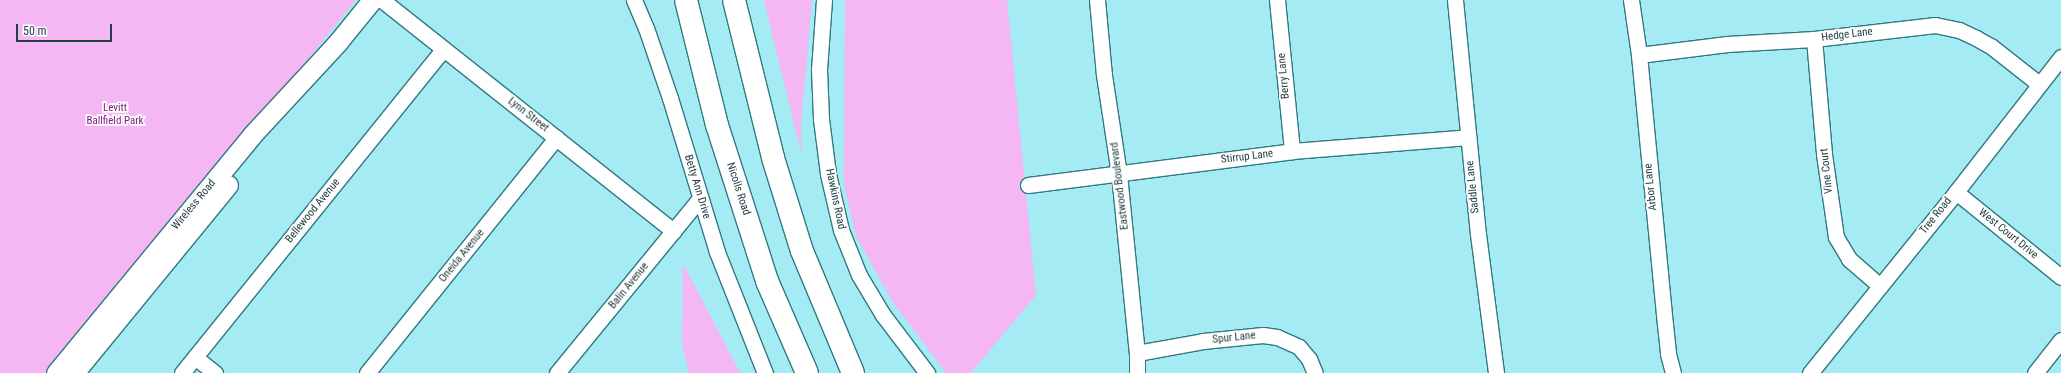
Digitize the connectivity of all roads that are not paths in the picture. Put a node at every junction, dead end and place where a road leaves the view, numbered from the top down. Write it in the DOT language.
graph roads {
  1 [pos="372,0"];
  2 [pos="382,0"];
  3 [pos="634,0"];
  4 [pos="686,0"];
  5 [pos="734,0"];
  6 [pos="824,0"];
  7 [pos="1097,0"];
  8 [pos="1277,0"];
  9 [pos="1455,0"];
  10 [pos="1631,0"];
  11 [pos="1814,39"];
  12 [pos="338,42"];
  13 [pos="443,49"];
  14 [pos="1639,55"];
  15 [pos="2061,57"];
  16 [pos="2039,84"];
  17 [pos="556,138"];
  18 [pos="1468,138"];
  19 [pos="1292,151"];
  20 [pos="1119,174"];
  21 [pos="1028,185"];
  22 [pos="1956,192"];
  23 [pos="700,198"];
  24 [pos="673,231"];
  25 [pos="2061,277"];
  26 [pos="1880,286"];
  27 [pos="2061,340"];
  28 [pos="1137,353"];
  29 [pos="195,357"];
  30 [pos="56,373"];
  31 [pos="74,373"];
  32 [pos="182,373"];
  33 [pos="215,373"];
  34 [pos="367,373"];
  35 [pos="557,373"];
  36 [pos="765,373"];
  37 [pos="807,373"];
  38 [pos="853,373"];
  39 [pos="927,373"];
  40 [pos="1137,373"];
  41 [pos="1315,373"];
  42 [pos="1496,373"];
  43 [pos="1673,373"];
  44 [pos="1810,373"];
  45 [pos="2035,373"];
  1 -- 12 [label="main road, Wireless Road"];
  2 -- 13 [label="street, Lynn Street"];
  3 -- 23 [label="street, Betty Ann Drive"];
  4 -- 37 [label="highway, Nicolls Road"];
  5 -- 38 [label="highway"];
  6 -- 39 [label="street, Hawkins Road"];
  7 -- 20 [label="street, Eastwood Boulevard"];
  8 -- 19 [label="street, Berry Lane"];
  9 -- 18 [label="street, Saddle Lane"];
  10 -- 14 [label="street, Arbor Lane"];
  11 -- 14 [label="street, Hedge Lane"];
  11 -- 16 [label="street, Hedge Lane"];
  11 -- 26 [label="street, Vine Court"];
  12 -- 30 [label="main road, Wireless Road"];
  12 -- 31 [label="main road, Wireless Road"];
  13 -- 17 [label="street, Lynn Street"];
  13 -- 29 [label="street, Bellewood Avenue"];
  14 -- 43 [label="street, Arbor Lane"];
  15 -- 16 [label="street, Tree Road"];
  16 -- 22 [label="street, Tree Road"];
  17 -- 24 [label="street, Lynn Street"];
  17 -- 34 [label="street, Oneida Avenue"];
  18 -- 19 [label="street, Stirrup Lane"];
  18 -- 42 [label="street, Saddle Lane"];
  19 -- 20 [label="street, Stirrup Lane"];
  20 -- 21 [label="street, Stirrup Lane"];
  20 -- 28 [label="street, Eastwood Boulevard"];
  22 -- 25 [label="street, West Court Drive"];
  22 -- 26 [label="street, Tree Road"];
  23 -- 24 [label="street, Balin Avenue"];
  23 -- 36 [label="street, Betty Ann Drive"];
  24 -- 35 [label="street, Balin Avenue"];
  26 -- 44 [label="street, Tree Road"];
  27 -- 45 [label="street"];
  28 -- 40 [label="street, Eastwood Boulevard"];
  28 -- 41 [label="street, Spur Lane"];
  29 -- 32 [label="street, Bellewood Avenue"];
  29 -- 33 [label="street"];
}
